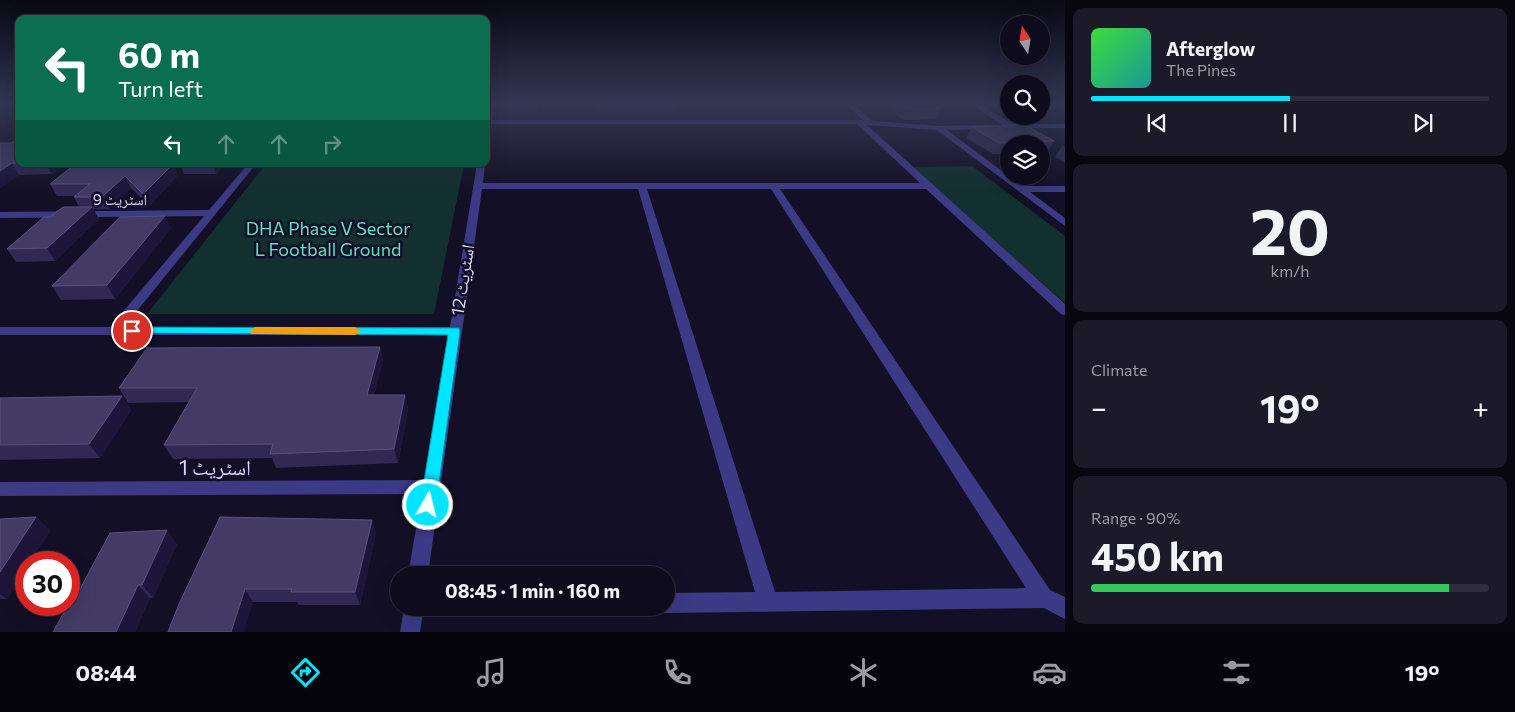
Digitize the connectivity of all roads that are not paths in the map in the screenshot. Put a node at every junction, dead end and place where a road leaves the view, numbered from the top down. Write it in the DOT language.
graph roads {
  1 [pos="871,133"];
  2 [pos="946,133"];
  3 [pos="250,167"];
  4 [pos="480,167"];
  5 [pos="773,185"];
  6 [pos="477,186"];
  7 [pos="642,186"];
  8 [pos="927,186"];
  9 [pos="1020,189"];
  10 [pos="1065,189"];
  11 [pos="211,214"];
  12 [pos="0,215"];
  13 [pos="1065,223"];
  14 [pos="1065,311"];
  15 [pos="0,331"];
  16 [pos="114,331"];
  17 [pos="454,331"];
  18 [pos="430,487"];
  19 [pos="0,489"];
  20 [pos="419,566"];
  21 [pos="1044,598"];
  22 [pos="768,602"];
  23 [pos="675,603"];
  24 [pos="1065,609"];
  25 [pos="413,616"];
  26 [pos="410,632"];
  1 -- 8 [label="street"];
  2 -- 9 [label="street"];
  3 -- 11 [label="street"];
  4 -- 6 [label="street, اسٹریٹ 12"];
  5 -- 7 [label="street"];
  5 -- 8 [label="street"];
  5 -- 21 [label="street"];
  6 -- 7 [label="street"];
  6 -- 17 [label="street, اسٹریٹ 12"];
  7 -- 22 [label="street"];
  8 -- 14 [label="street"];
  9 -- 10 [label="street"];
  9 -- 13 [label="street"];
  11 -- 12 [label="street, اسٹریٹ 9"];
  11 -- 16 [label="street"];
  15 -- 16 [label="street"];
  16 -- 17 [label="street"];
  17 -- 18 [label="street, اسٹریٹ 12"];
  18 -- 19 [label="street, اسٹریٹ 1"];
  18 -- 20 [label="street, اسٹریٹ 12"];
  21 -- 22 [label="street"];
  21 -- 24 [label="street"];
  22 -- 23 [label="street"];
  25 -- 26 [label="street"];
}
